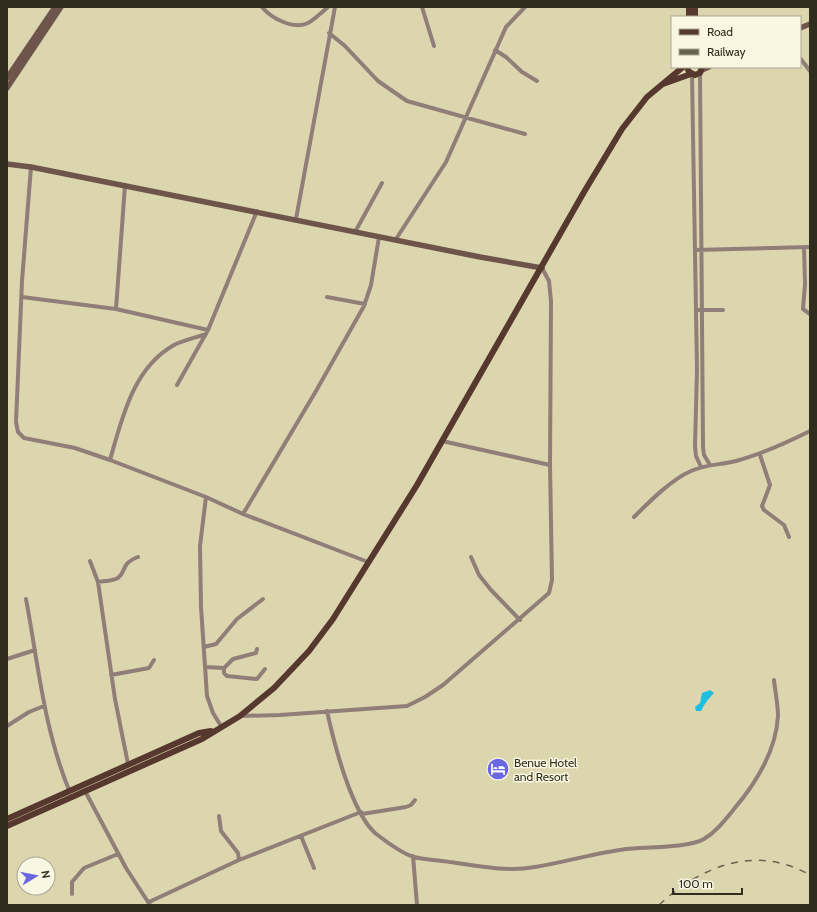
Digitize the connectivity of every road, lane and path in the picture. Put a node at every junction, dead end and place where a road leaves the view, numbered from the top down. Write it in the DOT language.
graph roads {
  1 [pos="55,7"];
  2 [pos="61,7"];
  3 [pos="262,7"];
  4 [pos="328,7"];
  5 [pos="335,7"];
  6 [pos="422,7"];
  7 [pos="525,7"];
  8 [pos="329,33"];
  9 [pos="434,46"];
  10 [pos="495,50"];
  11 [pos="801,59"];
  12 [pos="682,68"];
  13 [pos="688,68"];
  14 [pos="701,70"];
  15 [pos="810,71"];
  16 [pos="691,74"];
  17 [pos="7,78"];
  18 [pos="538,81"];
  19 [pos="659,85"];
  20 [pos="7,88"];
  21 [pos="466,117"];
  22 [pos="525,134"];
  23 [pos="7,164"];
  24 [pos="31,167"];
  25 [pos="382,183"];
  26 [pos="125,185"];
  27 [pos="257,211"];
  28 [pos="296,219"];
  29 [pos="355,232"];
  30 [pos="379,237"];
  31 [pos="396,239"];
  32 [pos="804,247"];
  33 [pos="810,247"];
  34 [pos="695,250"];
  35 [pos="702,250"];
  36 [pos="542,268"];
  37 [pos="695,289"];
  38 [pos="702,289"];
  39 [pos="327,297"];
  40 [pos="22,298"];
  41 [pos="365,304"];
  42 [pos="116,309"];
  43 [pos="696,310"];
  44 [pos="703,310"];
  45 [pos="723,310"];
  46 [pos="810,314"];
  47 [pos="207,332"];
  48 [pos="697,384"];
  49 [pos="703,384"];
  50 [pos="177,385"];
  51 [pos="810,431"];
  52 [pos="442,441"];
  53 [pos="760,455"];
  54 [pos="110,460"];
  55 [pos="550,465"];
  56 [pos="710,465"];
  57 [pos="701,467"];
  58 [pos="206,497"];
  59 [pos="243,514"];
  60 [pos="634,517"];
  61 [pos="789,537"];
  62 [pos="138,557"];
  63 [pos="470,557"];
  64 [pos="90,561"];
  65 [pos="368,562"];
  66 [pos="98,582"];
  67 [pos="26,599"];
  68 [pos="264,599"];
  69 [pos="520,620"];
  70 [pos="204,647"];
  71 [pos="257,649"];
  72 [pos="36,650"];
  73 [pos="7,659"];
  74 [pos="154,660"];
  75 [pos="205,667"];
  76 [pos="224,668"];
  77 [pos="265,669"];
  78 [pos="111,675"];
  79 [pos="774,680"];
  80 [pos="44,706"];
  81 [pos="327,711"];
  82 [pos="240,716"];
  83 [pos="7,726"];
  84 [pos="221,726"];
  85 [pos="214,730"];
  86 [pos="128,764"];
  87 [pos="86,787"];
  88 [pos="69,790"];
  89 [pos="414,800"];
  90 [pos="42,806"];
  91 [pos="362,813"];
  92 [pos="219,816"];
  93 [pos="7,819"];
  94 [pos="7,826"];
  95 [pos="301,836"];
  96 [pos="118,854"];
  97 [pos="414,856"];
  98 [pos="239,860"];
  99 [pos="314,868"];
  100 [pos="72,894"];
  101 [pos="149,904"];
  102 [pos="417,905"];
  1 -- 17 [label="street"];
  2 -- 20 [label="street"];
  3 -- 4 [label="street"];
  5 -- 8 [label="street"];
  6 -- 9 [label="street"];
  7 -- 10 [label="street"];
  8 -- 21 [label="street"];
  8 -- 28 [label="street"];
  10 -- 18 [label="street"];
  10 -- 21 [label="street"];
  11 -- 15 [label="street"];
  12 -- 19 [label="main road"];
  13 -- 16 [label="main road"];
  14 -- 16 [label="main road"];
  14 -- 35 [label="street"];
  16 -- 19 [label="main road"];
  16 -- 34 [label="street"];
  19 -- 36 [label="main road"];
  21 -- 22 [label="street"];
  21 -- 31 [label="street"];
  23 -- 24 [label="street"];
  24 -- 26 [label="street"];
  24 -- 40 [label="street"];
  25 -- 29 [label="street"];
  26 -- 27 [label="street"];
  26 -- 42 [label="street"];
  27 -- 28 [label="street"];
  27 -- 47 [label="street"];
  28 -- 29 [label="street"];
  29 -- 30 [label="street"];
  30 -- 31 [label="street"];
  30 -- 41 [label="street"];
  31 -- 36 [label="street"];
  32 -- 33 [label="street"];
  32 -- 35 [label="street"];
  32 -- 46 [label="street"];
  34 -- 35 [label="street"];
  34 -- 37 [label="street"];
  35 -- 38 [label="street"];
  36 -- 52 [label="main road"];
  36 -- 55 [label="street"];
  37 -- 38 [label="street"];
  37 -- 43 [label="street"];
  38 -- 44 [label="street"];
  39 -- 41 [label="street"];
  40 -- 42 [label="street"];
  40 -- 54 [label="street"];
  41 -- 59 [label="street"];
  42 -- 47 [label="street"];
  43 -- 44 [label="street"];
  43 -- 48 [label="street"];
  44 -- 45 [label="street"];
  44 -- 49 [label="street"];
  47 -- 50 [label="street"];
  47 -- 54 [label="street"];
  48 -- 49 [label="street"];
  48 -- 57 [label="street"];
  49 -- 56 [label="street"];
  51 -- 53 [label="street"];
  52 -- 55 [label="street"];
  52 -- 65 [label="main road"];
  53 -- 56 [label="street"];
  53 -- 61 [label="street"];
  54 -- 58 [label="street"];
  55 -- 69 [label="street"];
  56 -- 57 [label="street"];
  57 -- 60 [label="street"];
  58 -- 59 [label="street"];
  58 -- 70 [label="street"];
  59 -- 65 [label="street"];
  62 -- 66 [label="street"];
  63 -- 69 [label="street"];
  64 -- 66 [label="street"];
  65 -- 82 [label="main road"];
  66 -- 78 [label="street"];
  67 -- 72 [label="street"];
  68 -- 70 [label="street"];
  69 -- 81 [label="street"];
  70 -- 75 [label="street"];
  71 -- 76 [label="street"];
  72 -- 73 [label="street"];
  72 -- 80 [label="street"];
  74 -- 78 [label="street"];
  75 -- 76 [label="street"];
  75 -- 84 [label="street"];
  76 -- 77 [label="street"];
  78 -- 86 [label="street"];
  79 -- 97 [label="street"];
  80 -- 83 [label="street"];
  80 -- 88 [label="street"];
  81 -- 82 [label="street"];
  81 -- 91 [label="street"];
  82 -- 84 [label="main road"];
  84 -- 85 [label="main road"];
  85 -- 86 [label="main road"];
  85 -- 87 [label="main road"];
  86 -- 87 [label="main road"];
  87 -- 88 [label="main road"];
  87 -- 90 [label="main road"];
  87 -- 96 [label="street"];
  88 -- 90 [label="main road"];
  89 -- 91 [label="street"];
  90 -- 93 [label="main road"];
  90 -- 94 [label="main road"];
  91 -- 95 [label="street"];
  91 -- 97 [label="street"];
  92 -- 98 [label="street"];
  95 -- 98 [label="street"];
  95 -- 99 [label="street"];
  96 -- 100 [label="street"];
  96 -- 101 [label="street"];
  97 -- 102 [label="street"];
  98 -- 101 [label="street"];
}
